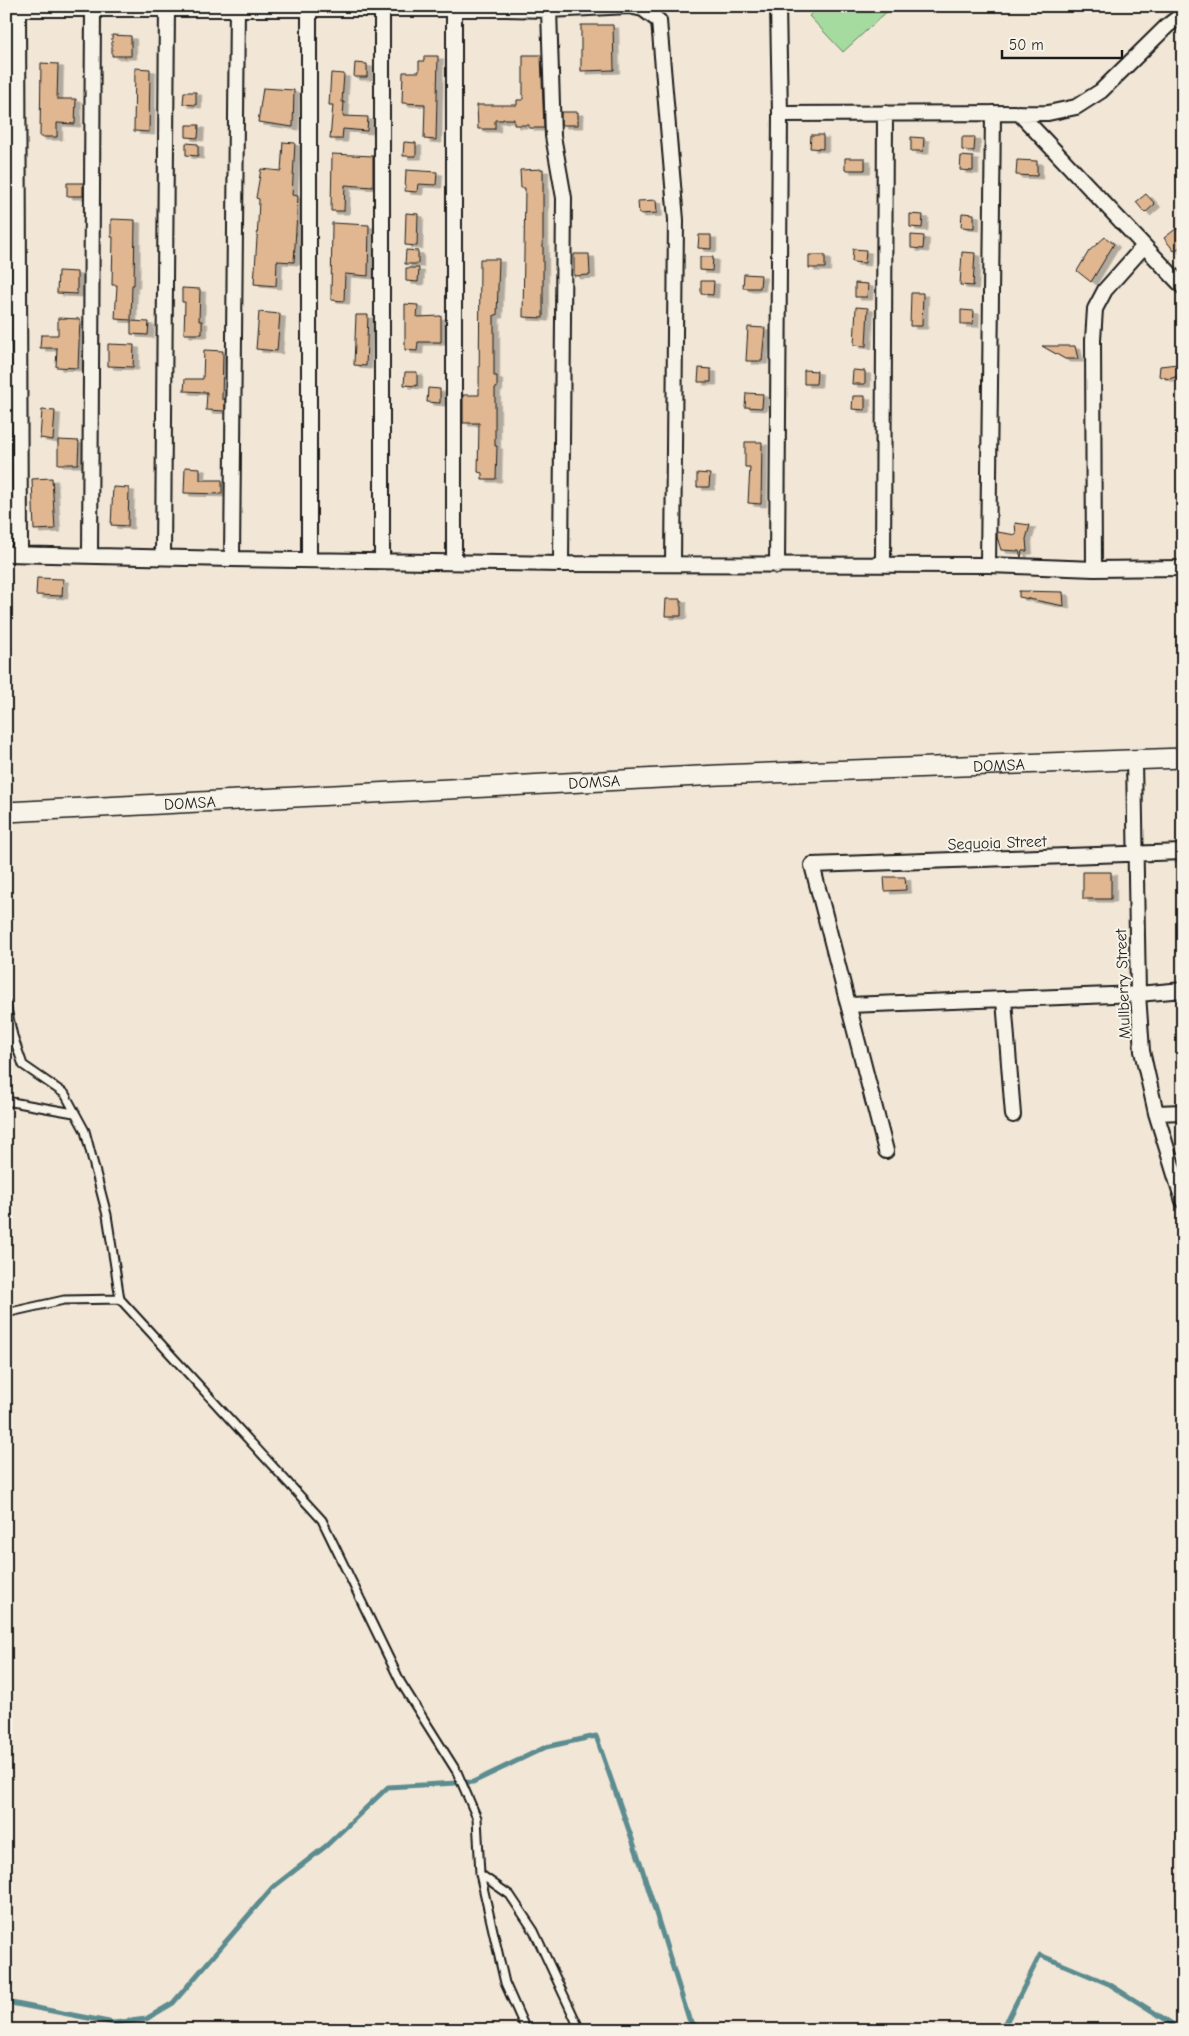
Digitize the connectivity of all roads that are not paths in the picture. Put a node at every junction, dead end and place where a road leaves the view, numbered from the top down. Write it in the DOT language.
graph roads {
  1 [pos="778,6"];
  2 [pos="167,8"];
  3 [pos="237,8"];
  4 [pos="309,8"];
  5 [pos="382,8"];
  6 [pos="454,8"];
  7 [pos="12,9"];
  8 [pos="93,9"];
  9 [pos="549,10"];
  10 [pos="1183,14"];
  11 [pos="885,113"];
  12 [pos="993,113"];
  13 [pos="1020,113"];
  14 [pos="780,114"];
  15 [pos="1144,246"];
  16 [pos="1183,287"];
  17 [pos="13,554"];
  18 [pos="90,556"];
  19 [pos="163,557"];
  20 [pos="232,559"];
  21 [pos="309,560"];
  22 [pos="382,561"];
  23 [pos="454,562"];
  24 [pos="561,564"];
  25 [pos="673,564"];
  26 [pos="883,565"];
  27 [pos="988,565"];
  28 [pos="777,566"];
  29 [pos="1183,568"];
  30 [pos="1094,569"];
  31 [pos="1183,758"];
  32 [pos="1134,760"];
  33 [pos="6,812"];
  34 [pos="1183,852"];
  35 [pos="1136,855"];
  36 [pos="1183,990"];
  37 [pos="1138,994"];
  38 [pos="1004,1000"];
  39 [pos="6,1004"];
  40 [pos="849,1005"];
  41 [pos="6,1101"];
  42 [pos="1183,1112"];
  43 [pos="74,1113"];
  44 [pos="1156,1114"];
  45 [pos="1013,1115"];
  46 [pos="886,1151"];
  47 [pos="1183,1200"];
  48 [pos="120,1299"];
  49 [pos="6,1313"];
  50 [pos="480,1874"];
  51 [pos="526,2030"];
  52 [pos="580,2030"];
  1 -- 14 [label="street"];
  2 -- 3 [label="street"];
  2 -- 8 [label="street"];
  2 -- 19 [label="street"];
  3 -- 4 [label="street"];
  3 -- 20 [label="street"];
  4 -- 5 [label="street"];
  4 -- 21 [label="street"];
  5 -- 6 [label="street"];
  5 -- 22 [label="street"];
  6 -- 9 [label="street"];
  6 -- 23 [label="street"];
  7 -- 8 [label="street"];
  7 -- 17 [label="street"];
  8 -- 18 [label="street"];
  9 -- 24 [label="street"];
  9 -- 25 [label="street"];
  10 -- 13 [label="street"];
  11 -- 12 [label="street"];
  11 -- 14 [label="street"];
  11 -- 26 [label="street"];
  12 -- 13 [label="street"];
  12 -- 27 [label="street"];
  13 -- 15 [label="street"];
  14 -- 28 [label="street"];
  15 -- 16 [label="street"];
  15 -- 30 [label="street"];
  17 -- 18 [label="street"];
  18 -- 19 [label="street"];
  19 -- 20 [label="street"];
  20 -- 21 [label="street"];
  21 -- 22 [label="street"];
  22 -- 23 [label="street"];
  23 -- 24 [label="street"];
  24 -- 25 [label="street"];
  25 -- 28 [label="street"];
  26 -- 27 [label="street"];
  26 -- 28 [label="street"];
  27 -- 30 [label="street"];
  29 -- 30 [label="street"];
  31 -- 32 [label="main road, DOMSA"];
  32 -- 33 [label="main road, DOMSA"];
  32 -- 35 [label="street, Mullberry Street"];
  34 -- 35 [label="street, Sequoia Street"];
  35 -- 37 [label="street, Mullberry Street"];
  35 -- 40 [label="street, Sequoia Street"];
  36 -- 37 [label="street"];
  37 -- 38 [label="street"];
  37 -- 44 [label="street, Mullberry Street"];
  38 -- 40 [label="street"];
  38 -- 45 [label="street"];
  39 -- 43 [label="lane"];
  40 -- 46 [label="street"];
  41 -- 43 [label="lane"];
  42 -- 44 [label="street"];
  43 -- 48 [label="lane"];
  44 -- 47 [label="street, Mullberry Street"];
  48 -- 49 [label="lane"];
  48 -- 50 [label="lane"];
  50 -- 51 [label="lane"];
  50 -- 52 [label="lane"];
}
